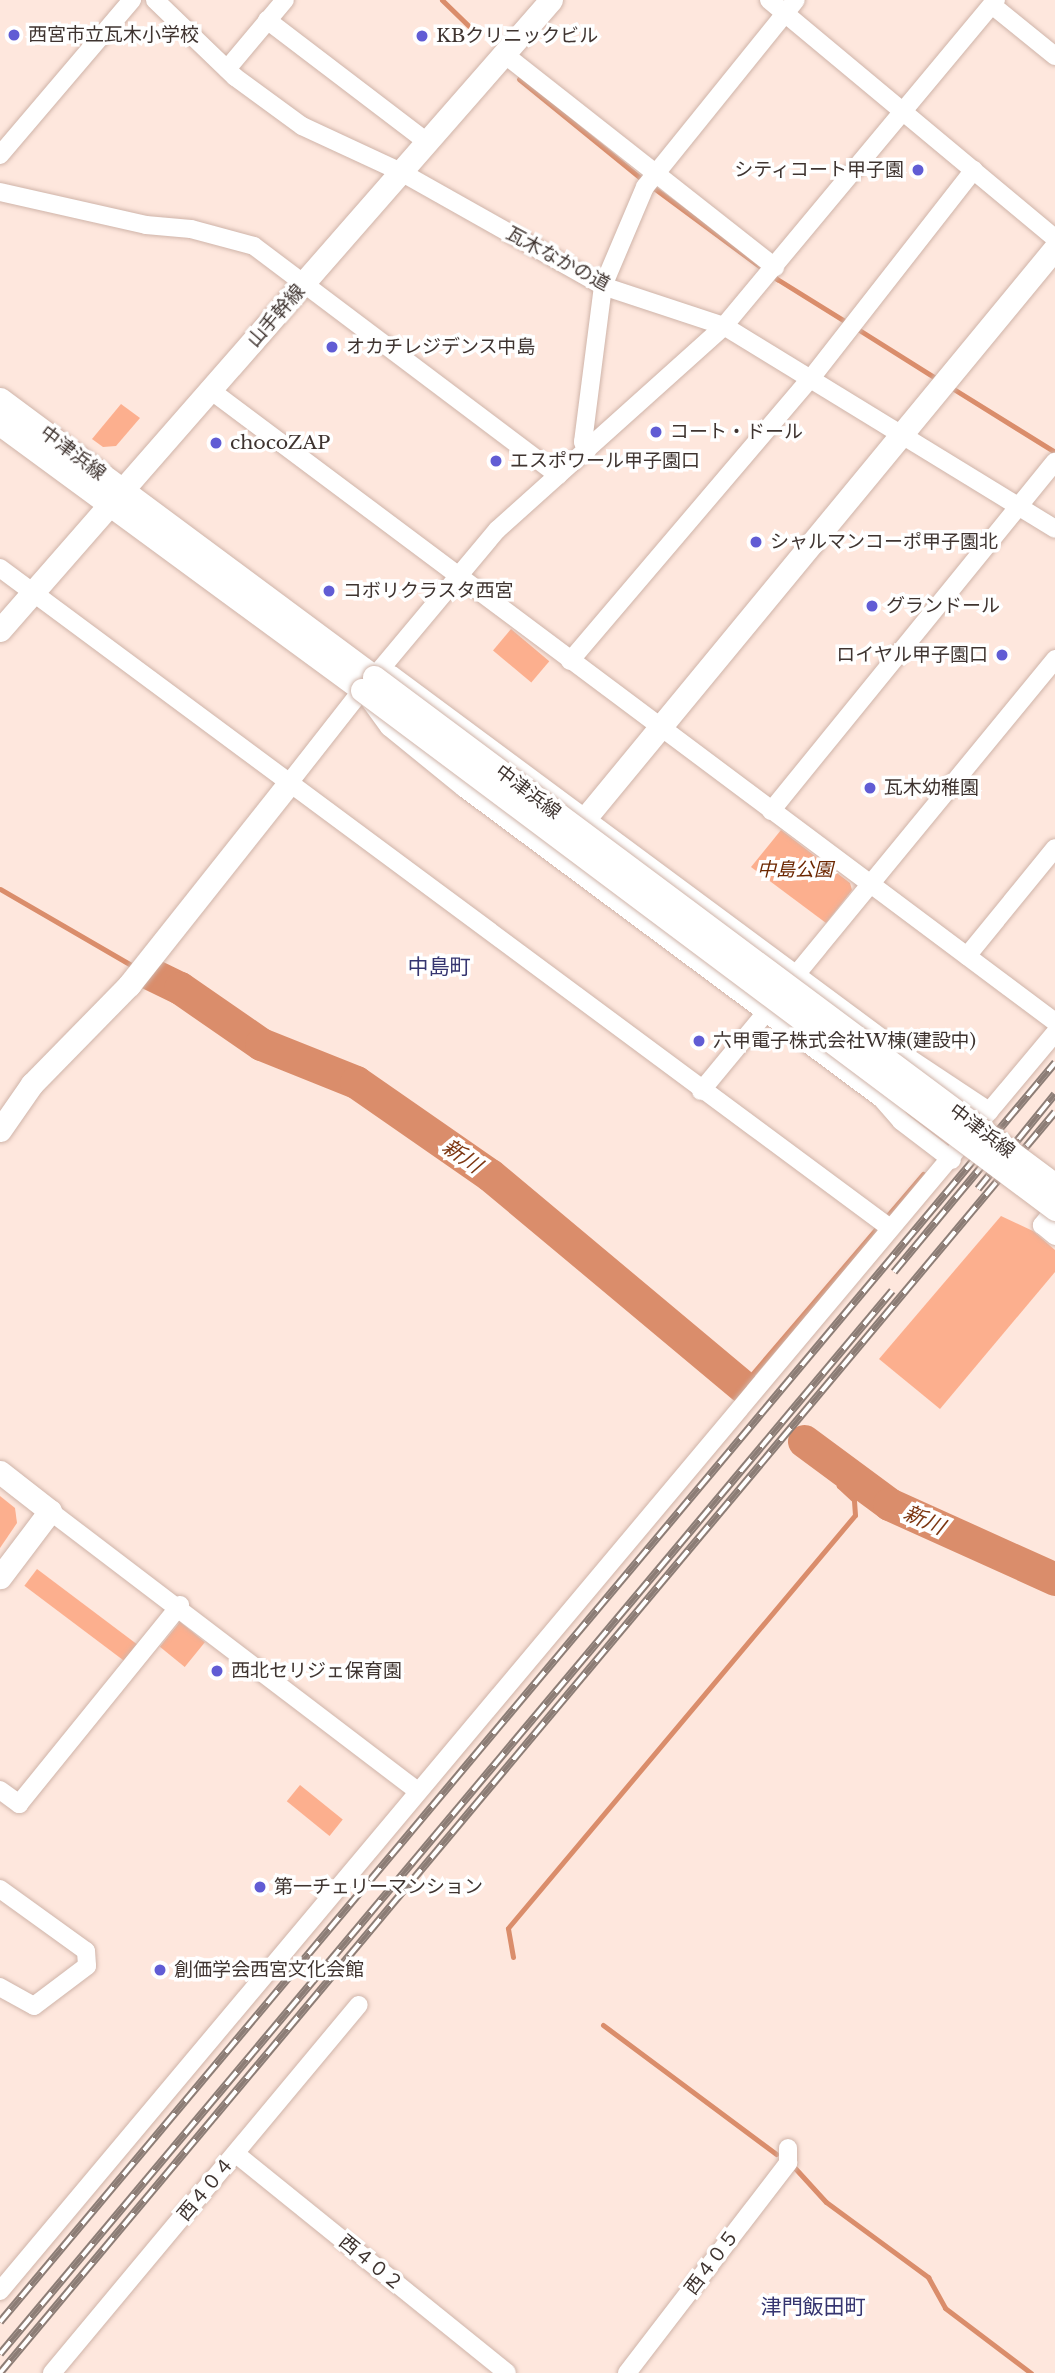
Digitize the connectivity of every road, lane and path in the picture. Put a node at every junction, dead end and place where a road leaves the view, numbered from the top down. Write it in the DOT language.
graph roads {
  1 [pos="132,0"];
  2 [pos="155,0"];
  3 [pos="285,0"];
  4 [pos="551,0"];
  5 [pos="769,0"];
  6 [pos="994,2"];
  7 [pos="790,7"];
  8 [pos="267,20"];
  9 [pos="504,54"];
  10 [pos="1055,56"];
  11 [pos="227,69"];
  12 [pos="904,113"];
  13 [pos="427,142"];
  14 [pos="0,155"];
  15 [pos="974,170"];
  16 [pos="401,172"];
  17 [pos="650,180"];
  18 [pos="0,192"];
  19 [pos="1055,238"];
  20 [pos="1055,248"];
  21 [pos="771,272"];
  22 [pos="306,282"];
  23 [pos="603,286"];
  24 [pos="724,326"];
  25 [pos="812,377"];
  26 [pos="209,388"];
  27 [pos="0,399"];
  28 [pos="0,424"];
  29 [pos="902,435"];
  30 [pos="587,451"];
  31 [pos="1055,462"];
  32 [pos="558,475"];
  33 [pos="114,497"];
  34 [pos="1018,508"];
  35 [pos="1055,529"];
  36 [pos="0,568"];
  37 [pos="458,575"];
  38 [pos="32,593"];
  39 [pos="0,630"];
  40 [pos="1055,659"];
  41 [pos="570,662"];
  42 [pos="368,684"];
  43 [pos="661,730"];
  44 [pos="289,783"];
  45 [pos="771,811"];
  46 [pos="587,816"];
  47 [pos="1055,848"];
  48 [pos="873,886"];
  49 [pos="967,956"];
  50 [pos="797,974"];
  51 [pos="766,1013"];
  52 [pos="1055,1022"];
  53 [pos="1055,1033"];
  54 [pos="701,1091"];
  55 [pos="989,1111"];
  56 [pos="0,1130"];
  57 [pos="952,1160"];
  58 [pos="1055,1185"];
  59 [pos="1055,1209"];
  60 [pos="890,1228"];
  61 [pos="1055,1236"];
  62 [pos="0,1472"];
  63 [pos="50,1511"];
  64 [pos="0,1577"];
  65 [pos="180,1605"];
  66 [pos="0,1790"];
  67 [pos="416,1791"];
  68 [pos="0,1889"];
  69 [pos="0,1987"];
  70 [pos="359,2005"];
  71 [pos="788,2148"];
  72 [pos="236,2154"];
  73 [pos="0,2291"];
  74 [pos="52,2373"];
  75 [pos="507,2373"];
  76 [pos="627,2373"];
  1 -- 14 [label="street"];
  2 -- 11 [label="street, 瓦木なかの道"];
  3 -- 8 [label="street"];
  4 -- 9 [label="street, 山手幹線"];
  5 -- 7 [label="street"];
  6 -- 10 [label="street"];
  6 -- 12 [label="street"];
  7 -- 12 [label="street"];
  7 -- 17 [label="street"];
  8 -- 11 [label="street"];
  8 -- 13 [label="street"];
  9 -- 13 [label="street, 山手幹線"];
  9 -- 17 [label="street"];
  11 -- 16 [label="street, 瓦木なかの道"];
  12 -- 15 [label="street"];
  12 -- 21 [label="street"];
  13 -- 16 [label="street, 山手幹線"];
  15 -- 19 [label="street"];
  15 -- 25 [label="street"];
  16 -- 22 [label="street, 山手幹線"];
  16 -- 23 [label="street, 瓦木なかの道"];
  17 -- 21 [label="street"];
  17 -- 23 [label="street"];
  18 -- 22 [label="street"];
  20 -- 29 [label="street"];
  21 -- 24 [label="street"];
  22 -- 26 [label="street, 山手幹線"];
  22 -- 32 [label="street"];
  23 -- 24 [label="street, 瓦木なかの道"];
  23 -- 30 [label="street"];
  24 -- 25 [label="street, 瓦木なかの道"];
  24 -- 30 [label="street"];
  25 -- 29 [label="street, 瓦木なかの道"];
  25 -- 41 [label="street"];
  26 -- 33 [label="street, 山手幹線"];
  26 -- 37 [label="street"];
  27 -- 33 [label="street, 中津浜線"];
  28 -- 33 [label="street, 中津浜線"];
  29 -- 34 [label="street, 瓦木なかの道"];
  29 -- 43 [label="street"];
  30 -- 32 [label="street"];
  31 -- 34 [label="street"];
  32 -- 37 [label="street"];
  33 -- 38 [label="street, 山手幹線"];
  33 -- 42 [label="street, 中津浜線"];
  34 -- 35 [label="street, 瓦木なかの道"];
  34 -- 45 [label="street"];
  36 -- 38 [label="street"];
  37 -- 41 [label="street"];
  37 -- 42 [label="street"];
  38 -- 39 [label="street, 山手幹線"];
  38 -- 44 [label="street"];
  40 -- 48 [label="street"];
  41 -- 43 [label="street"];
  42 -- 44 [label="street"];
  42 -- 46 [label="street"];
  42 -- 51 [label="street"];
  42 -- 58 [label="street, 中津浜線, bridge"];
  42 -- 59 [label="street, 中津浜線, bridge"];
  43 -- 45 [label="street"];
  43 -- 46 [label="street"];
  44 -- 54 [label="street"];
  44 -- 56 [label="street"];
  45 -- 48 [label="street"];
  46 -- 50 [label="street"];
  47 -- 49 [label="street"];
  48 -- 49 [label="street"];
  48 -- 50 [label="street"];
  49 -- 52 [label="street"];
  50 -- 51 [label="street"];
  50 -- 55 [label="street"];
  51 -- 54 [label="street"];
  51 -- 57 [label="street"];
  53 -- 55 [label="street"];
  54 -- 60 [label="street"];
  55 -- 57 [label="street"];
  57 -- 60 [label="street"];
  59 -- 61 [label="street"];
  60 -- 67 [label="street"];
  62 -- 63 [label="street"];
  63 -- 64 [label="street"];
  63 -- 65 [label="street"];
  65 -- 66 [label="street"];
  65 -- 67 [label="street"];
  67 -- 73 [label="street"];
  68 -- 69 [label="street"];
  70 -- 72 [label="street, 西４０４"];
  71 -- 76 [label="street, 西４０５"];
  72 -- 74 [label="street, 西４０４"];
  72 -- 75 [label="street, 西４０２"];
}
